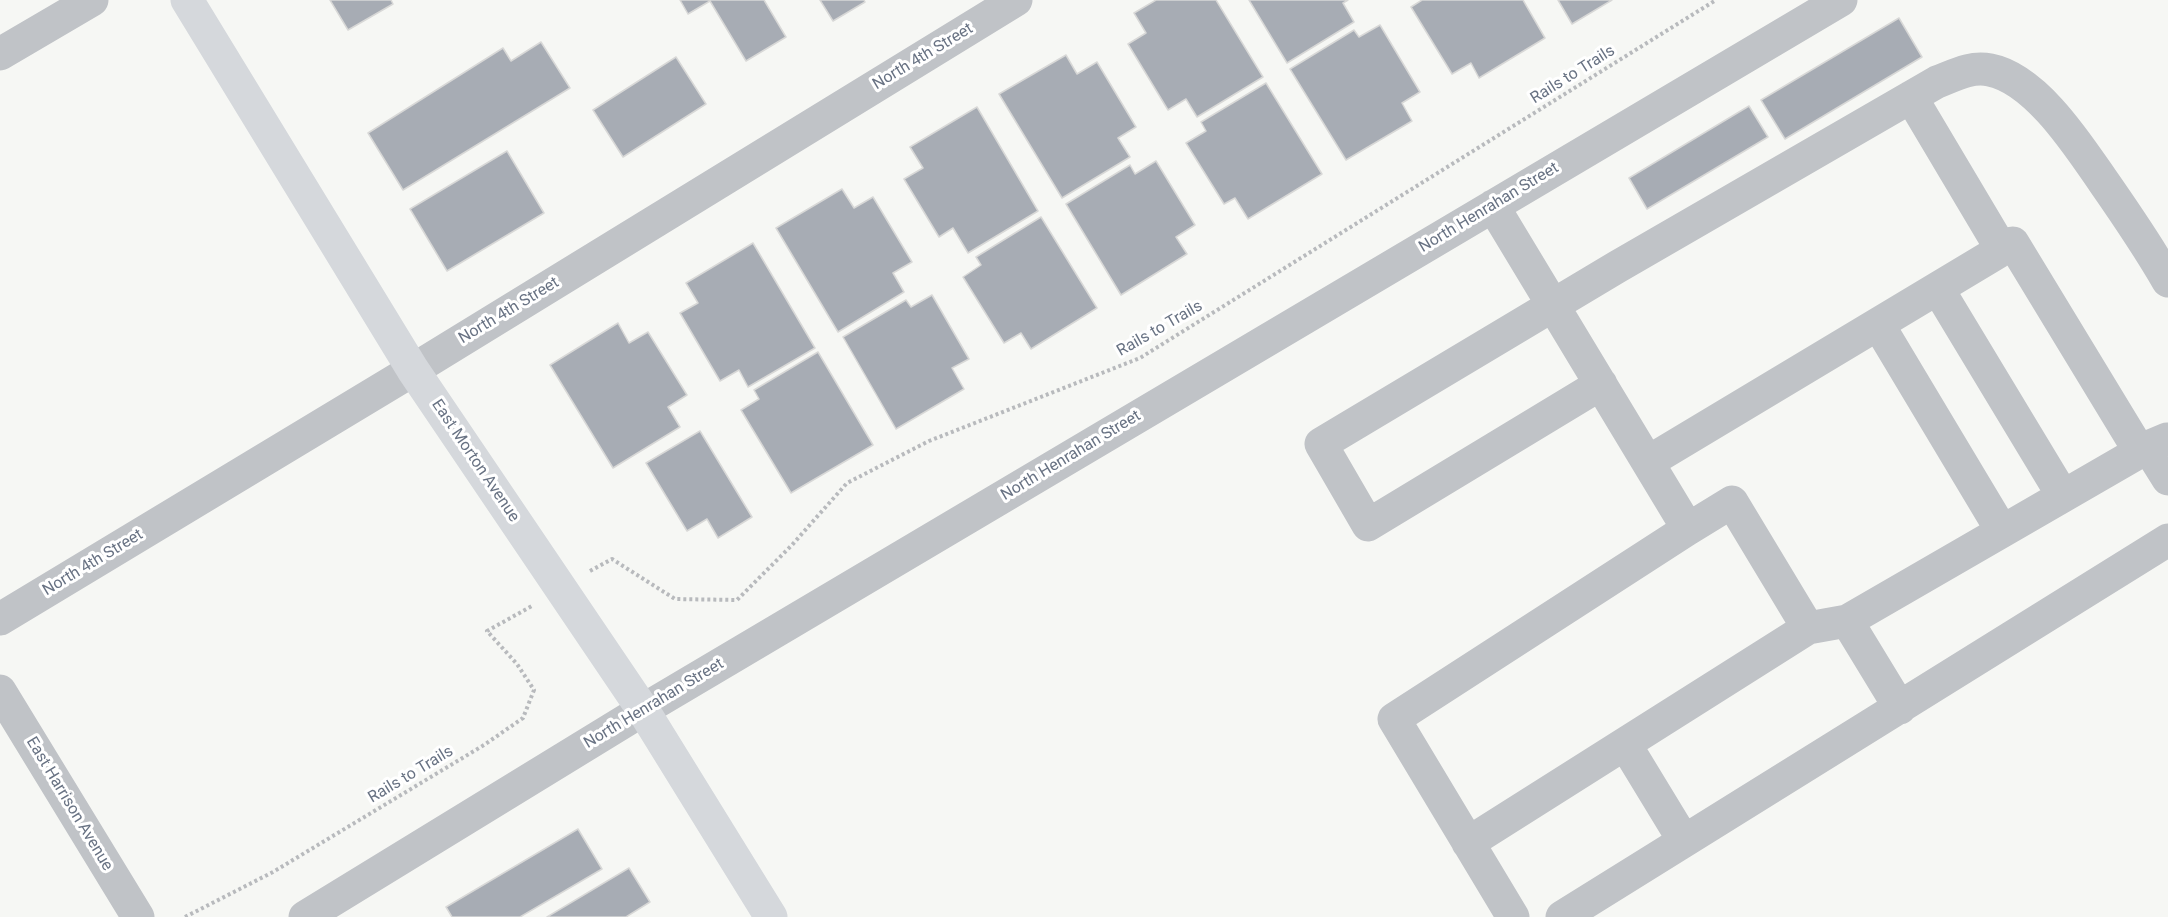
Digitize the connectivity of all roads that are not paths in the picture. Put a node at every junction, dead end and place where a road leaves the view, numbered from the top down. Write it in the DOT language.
graph roads {
  1 [pos="92,0"];
  2 [pos="187,0"];
  3 [pos="1016,0"];
  4 [pos="1841,0"];
  5 [pos="0,54"];
  6 [pos="1911,97"];
  7 [pos="1493,206"];
  8 [pos="2002,250"];
  9 [pos="2168,281"];
  10 [pos="1938,289"];
  11 [pos="1553,305"];
  12 [pos="1878,324"];
  13 [pos="413,370"];
  14 [pos="1601,384"];
  15 [pos="2152,446"];
  16 [pos="1648,462"];
  17 [pos="2168,479"];
  18 [pos="2063,496"];
  19 [pos="1688,529"];
  20 [pos="2002,531"];
  21 [pos="2168,540"];
  22 [pos="0,619"];
  23 [pos="1847,621"];
  24 [pos="1808,628"];
  25 [pos="0,691"];
  26 [pos="1900,708"];
  27 [pos="643,710"];
  28 [pos="1625,744"];
  29 [pos="1684,841"];
  30 [pos="1468,843"];
  31 [pos="138,917"];
  32 [pos="305,917"];
  33 [pos="771,917"];
  34 [pos="1513,917"];
  35 [pos="1562,917"];
  1 -- 5 [label="street"];
  2 -- 13 [label="main road, East Morton Avenue"];
  3 -- 13 [label="street, North 4th Street"];
  4 -- 7 [label="street, North Henrahan Street"];
  6 -- 8 [label="street"];
  6 -- 9 [label="street"];
  6 -- 11 [label="street"];
  7 -- 11 [label="street"];
  7 -- 27 [label="street, North Henrahan Street"];
  8 -- 10 [label="street"];
  8 -- 15 [label="street"];
  10 -- 12 [label="street"];
  10 -- 18 [label="street"];
  11 -- 14 [label="street"];
  11 -- 14 [label="street"];
  12 -- 16 [label="street"];
  12 -- 20 [label="street"];
  13 -- 22 [label="street, North 4th Street"];
  13 -- 27 [label="main road, East Morton Avenue"];
  14 -- 16 [label="street"];
  15 -- 17 [label="street"];
  15 -- 18 [label="street"];
  16 -- 19 [label="street"];
  18 -- 20 [label="street"];
  19 -- 24 [label="street"];
  19 -- 30 [label="street"];
  20 -- 23 [label="street"];
  21 -- 26 [label="street"];
  23 -- 24 [label="street"];
  23 -- 26 [label="street"];
  24 -- 28 [label="street"];
  25 -- 31 [label="street, East Harrison Avenue"];
  26 -- 29 [label="street"];
  27 -- 32 [label="street, North Henrahan Street"];
  27 -- 33 [label="main road, East Morton Avenue"];
  28 -- 29 [label="street"];
  28 -- 30 [label="street"];
  29 -- 35 [label="street"];
  30 -- 34 [label="street"];
}
